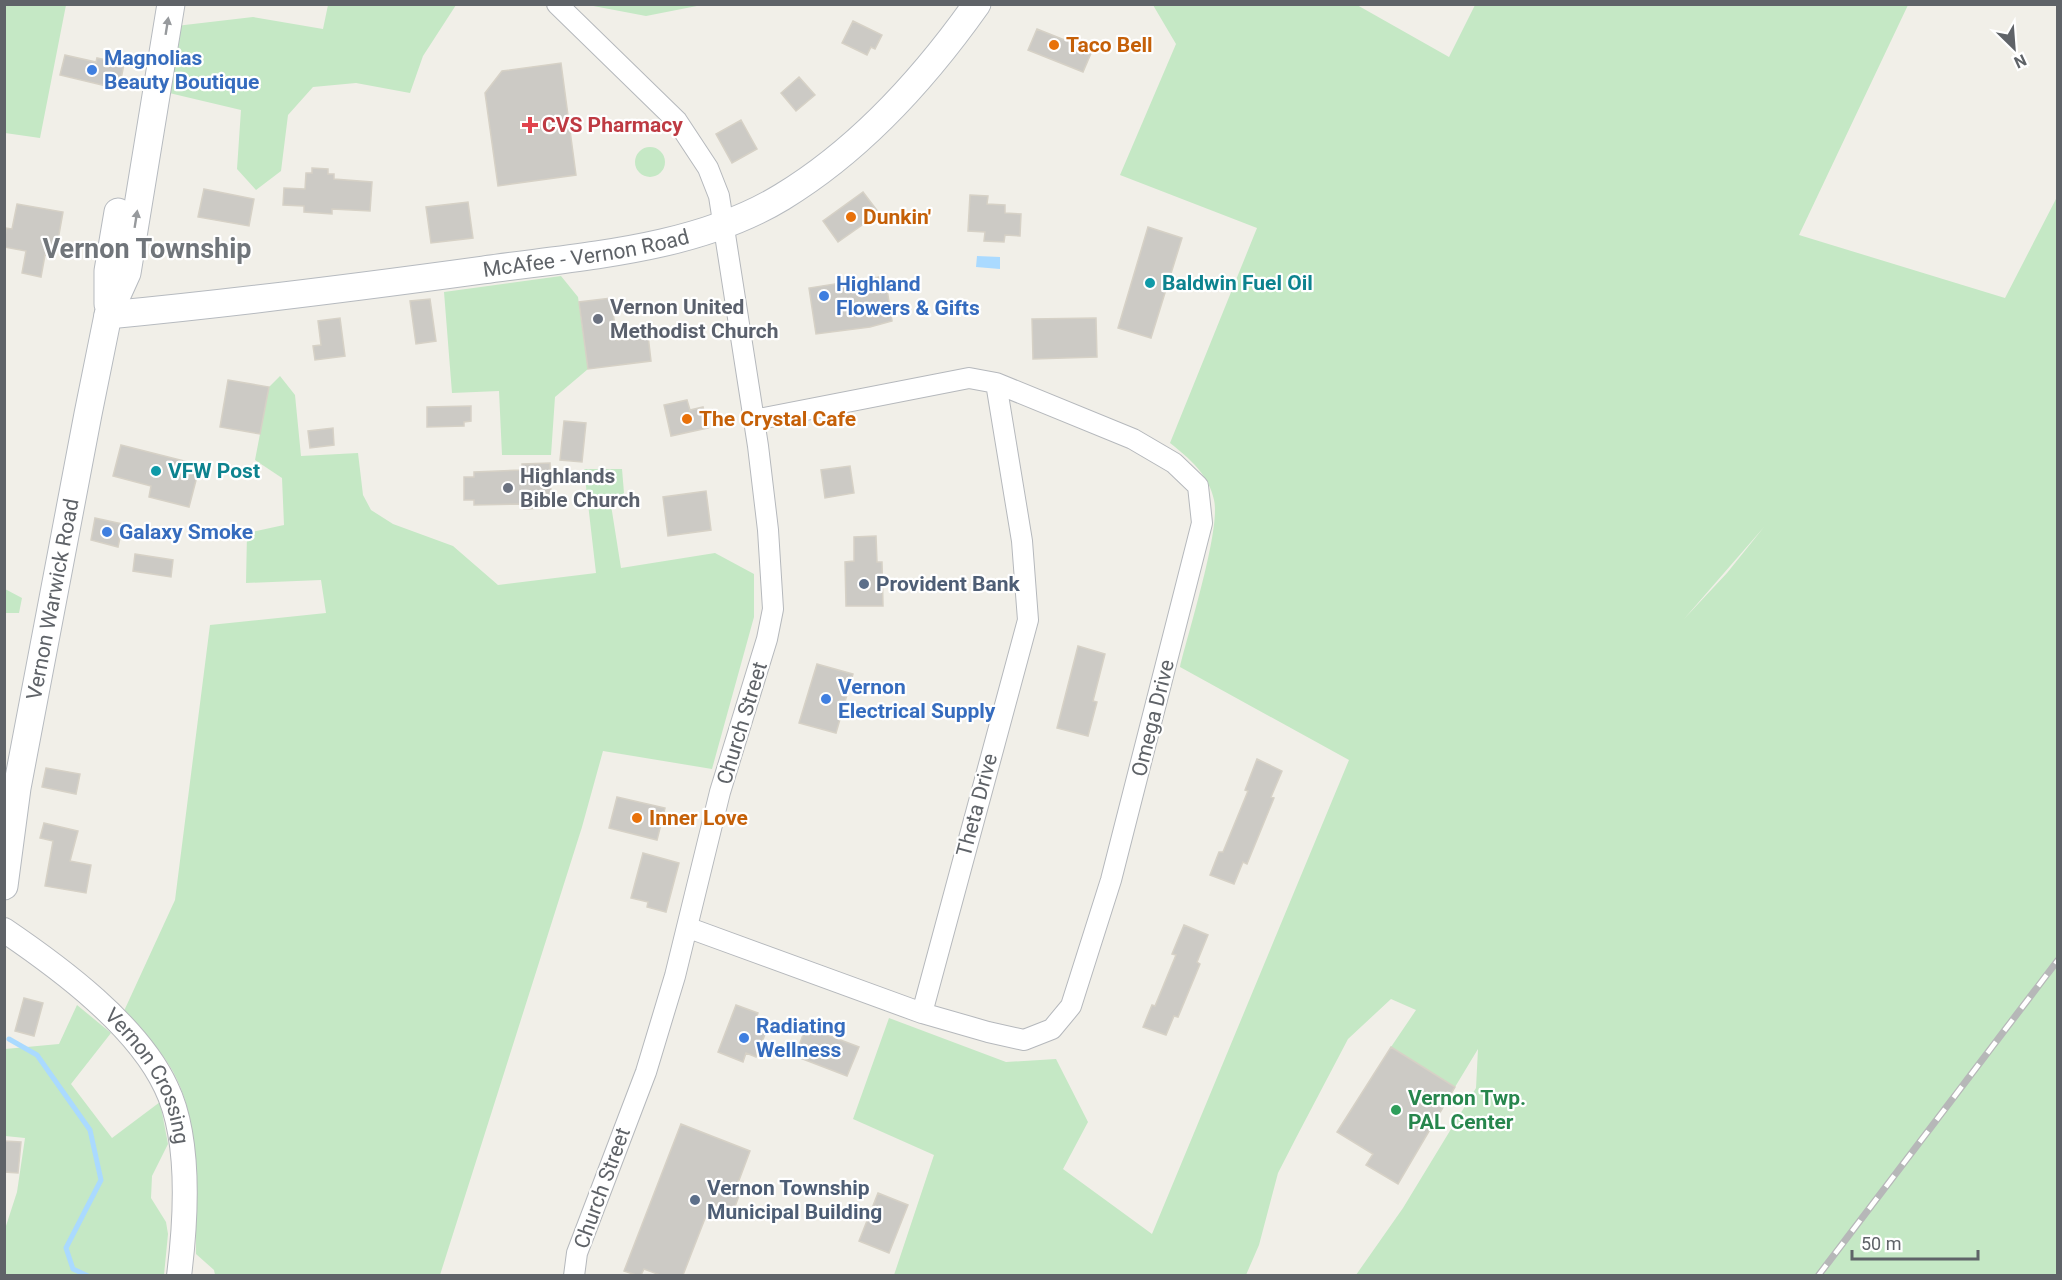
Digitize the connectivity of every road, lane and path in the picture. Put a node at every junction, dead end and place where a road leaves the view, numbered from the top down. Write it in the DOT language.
graph roads {
  1 [pos="153,4"];
  2 [pos="171,4"];
  3 [pos="557,4"];
  4 [pos="977,4"];
  5 [pos="724,223"];
  6 [pos="108,315"];
  7 [pos="996,383"];
  8 [pos="754,420"];
  9 [pos="10,801"];
  10 [pos="4,886"];
  11 [pos="689,928"];
  12 [pos="4,930"];
  13 [pos="922,1013"];
  14 [pos="179,1275"];
  15 [pos="574,1275"];
  1 -- 6 [label="main road"];
  6 -- 2 [label="main road, one-way"];
  3 -- 5 [label="street, Church Street"];
  4 -- 5 [label="main road, McAfee - Vernon Road"];
  5 -- 6 [label="main road, McAfee - Vernon Road"];
  5 -- 8 [label="street, Church Street"];
  6 -- 9 [label="main road, Vernon Warwick Road"];
  7 -- 8 [label="street, Omega Drive"];
  7 -- 13 [label="street, Theta Drive"];
  7 -- 13 [label="street, Omega Drive"];
  8 -- 11 [label="street, Church Street"];
  9 -- 10 [label="main road, Vernon Warwick Road"];
  11 -- 13 [label="street, Omega Drive"];
  11 -- 15 [label="street, Church Street"];
  12 -- 14 [label="street, Vernon Crossing"];
}
